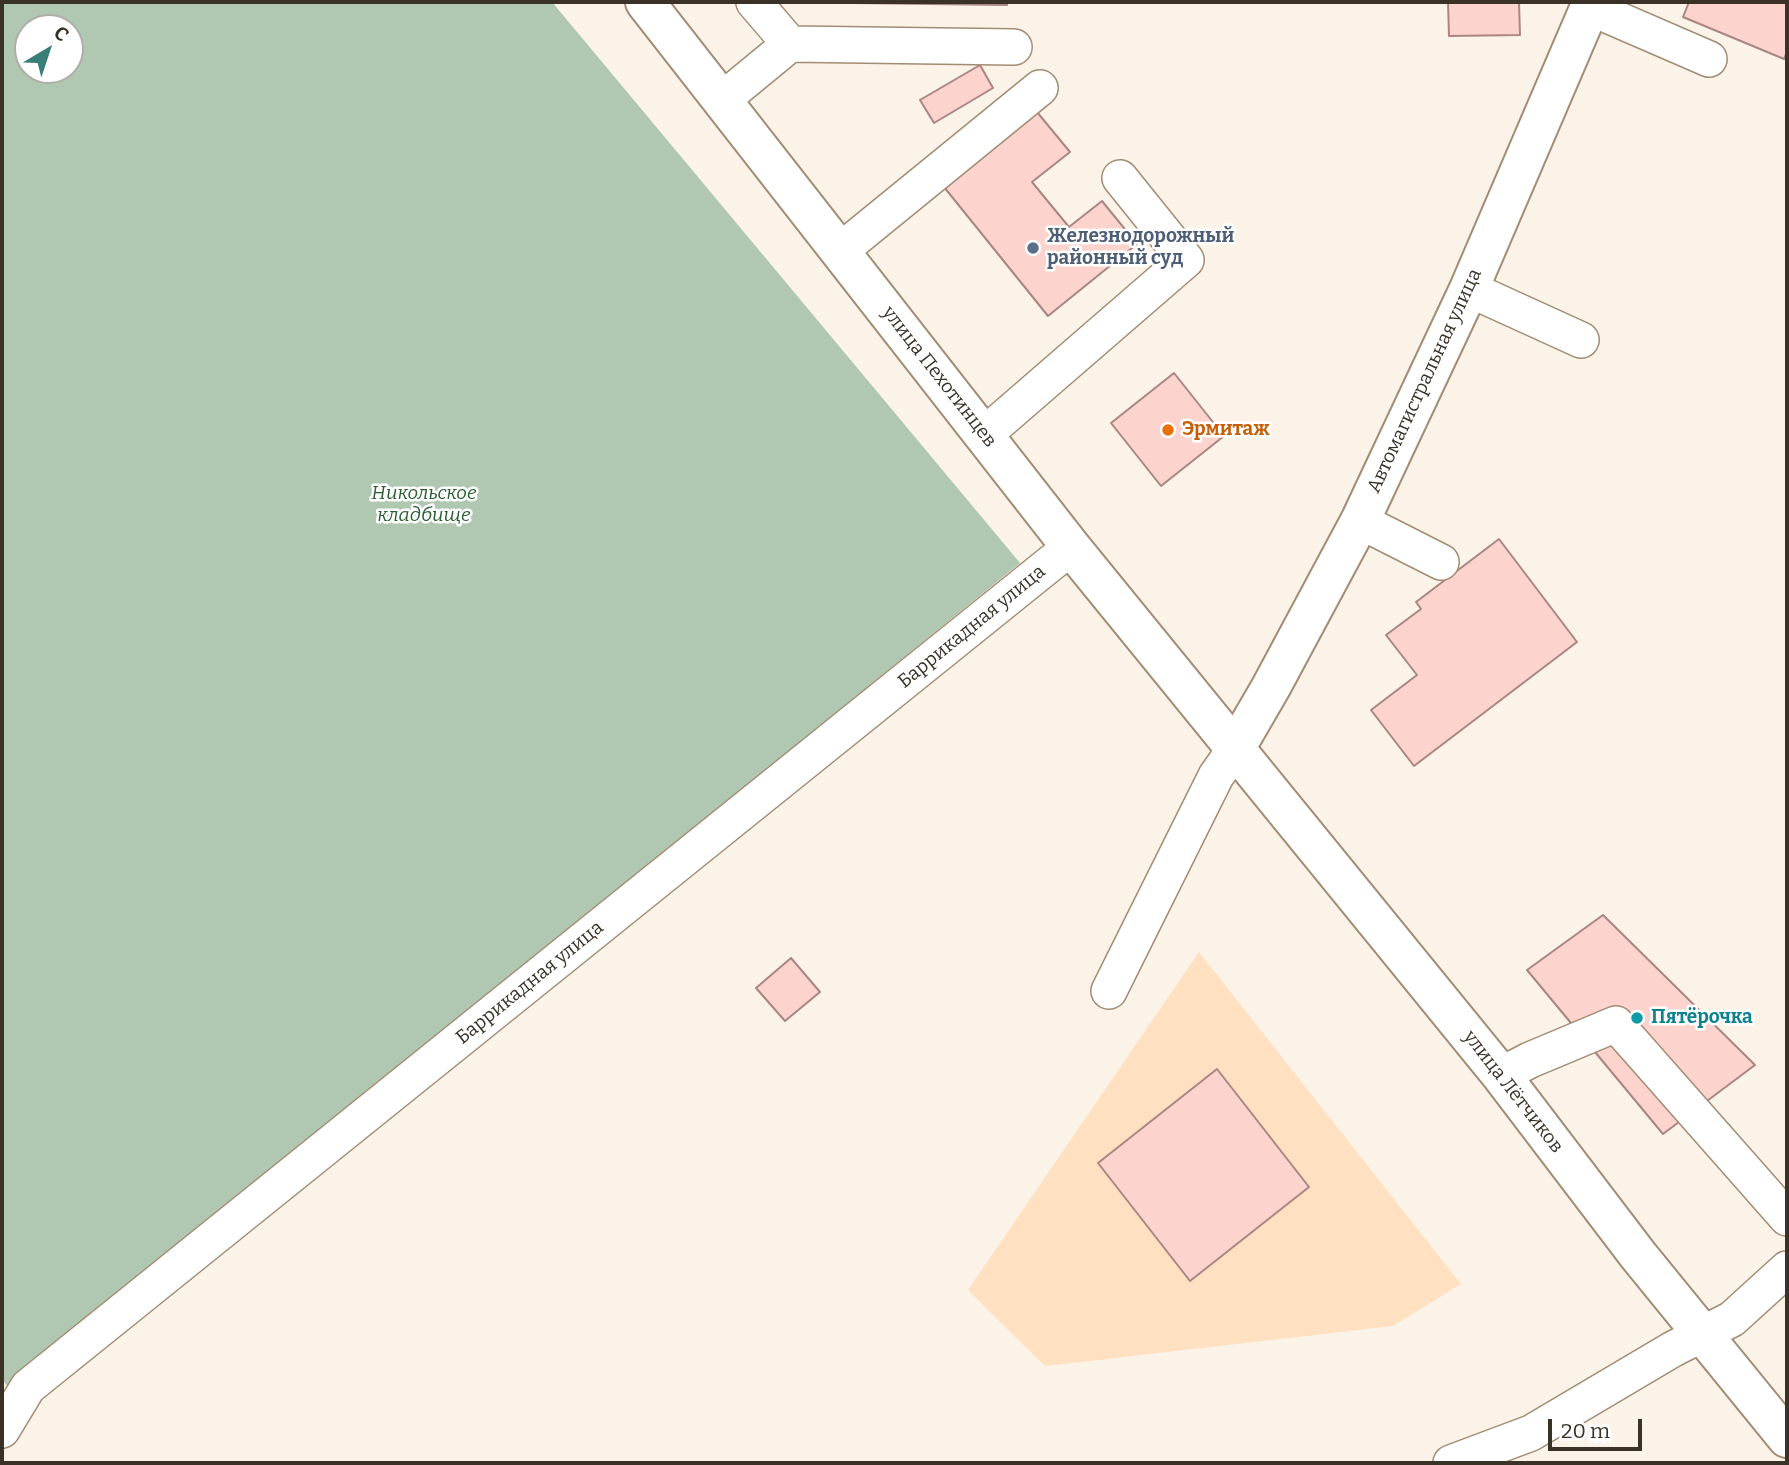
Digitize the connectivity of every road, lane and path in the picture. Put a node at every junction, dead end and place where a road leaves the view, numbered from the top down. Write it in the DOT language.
graph roads {
  1 [pos="645,2"];
  2 [pos="754,2"];
  3 [pos="1591,4"];
  4 [pos="790,44"];
  5 [pos="1014,47"];
  6 [pos="1709,59"];
  7 [pos="1040,88"];
  8 [pos="722,100"];
  9 [pos="1120,178"];
  10 [pos="840,251"];
  11 [pos="1469,289"];
  12 [pos="1581,340"];
  13 [pos="984,435"];
  14 [pos="1360,522"];
  15 [pos="1071,547"];
  16 [pos="1441,562"];
  17 [pos="1235,749"];
  18 [pos="1110,991"];
  19 [pos="1501,1074"];
  20 [pos="1787,1218"];
  21 [pos="1787,1269"];
  22 [pos="1701,1335"];
  23 [pos="2,1430"];
  24 [pos="1787,1438"];
  25 [pos="1451,1463"];
  1 -- 8 [label="main road, улица Пехотинцев"];
  2 -- 4 [label="street"];
  3 -- 6 [label="street"];
  3 -- 11 [label="main road, Автомагистральная улица"];
  4 -- 5 [label="street"];
  4 -- 8 [label="street"];
  7 -- 10 [label="street"];
  8 -- 10 [label="main road, улица Пехотинцев"];
  9 -- 13 [label="street"];
  10 -- 13 [label="main road, улица Пехотинцев"];
  11 -- 12 [label="street"];
  11 -- 14 [label="main road, Автомагистральная улица"];
  13 -- 15 [label="main road, улица Пехотинцев"];
  14 -- 16 [label="street"];
  14 -- 17 [label="main road, Автомагистральная улица"];
  15 -- 17 [label="main road, улица Пехотинцев"];
  15 -- 23 [label="street, Баррикадная улица"];
  17 -- 18 [label="street"];
  17 -- 19 [label="main road, улица Лётчиков"];
  19 -- 20 [label="street"];
  19 -- 22 [label="main road, улица Лётчиков"];
  21 -- 22 [label="street"];
  22 -- 24 [label="main road, улица Лётчиков"];
  22 -- 25 [label="street"];
}
